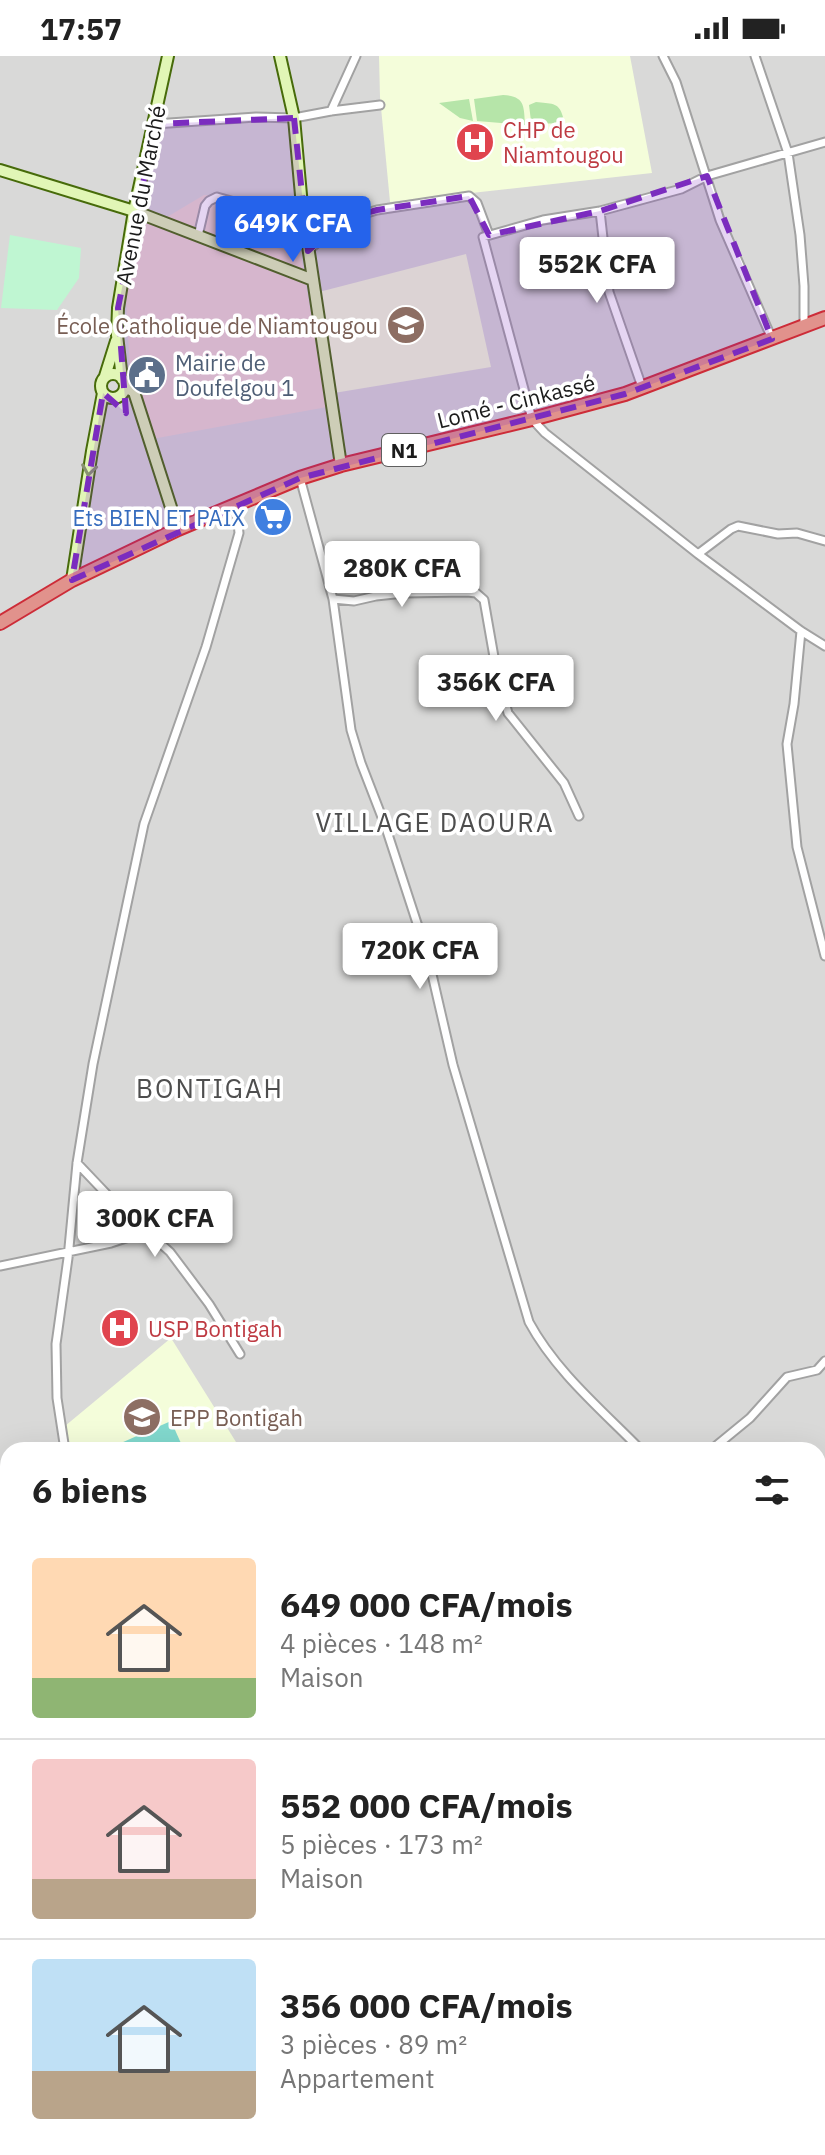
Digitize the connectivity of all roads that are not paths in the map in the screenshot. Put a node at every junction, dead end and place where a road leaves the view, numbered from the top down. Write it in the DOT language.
graph roads {
  1 [pos="168,56"];
  2 [pos="280,56"];
  3 [pos="356,56"];
  4 [pos="663,56"];
  5 [pos="755,56"];
  6 [pos="380,105"];
  7 [pos="331,111"];
  8 [pos="294,118"];
  9 [pos="155,124"];
  10 [pos="825,142"];
  11 [pos="788,153"];
  12 [pos="0,170"];
  13 [pos="707,176"];
  14 [pos="302,206"];
  15 [pos="134,211"];
  16 [pos="600,211"];
  17 [pos="489,235"];
  18 [pos="198,236"];
  19 [pos="308,251"];
  20 [pos="313,280"];
  21 [pos="825,318"];
  22 [pos="804,327"];
  23 [pos="117,335"];
  24 [pos="772,339"];
  25 [pos="105,376"];
  26 [pos="123,383"];
  27 [pos="642,387"];
  28 [pos="103,393"];
  29 [pos="532,419"];
  30 [pos="341,465"];
  31 [pos="300,478"];
  32 [pos="236,505"];
  33 [pos="178,529"];
  34 [pos="825,541"];
  35 [pos="698,554"];
  36 [pos="72,580"];
  37 [pos="333,599"];
  38 [pos="0,623"];
  39 [pos="801,631"];
  40 [pos="825,646"];
  41 [pos="579,816"];
  42 [pos="825,956"];
  43 [pos="77,1163"];
  44 [pos="147,1231"];
  45 [pos="69,1251"];
  46 [pos="0,1266"];
  47 [pos="240,1354"];
  48 [pos="825,1361"];
  49 [pos="64,1442"];
  50 [pos="633,1442"];
  51 [pos="721,1442"];
  1 -- 9 [label="main road, Avenue du Marché"];
  2 -- 8 [label="main road"];
  3 -- 7 [label="street"];
  4 -- 13 [label="street"];
  5 -- 11 [label="street"];
  6 -- 7 [label="street"];
  7 -- 8 [label="street"];
  8 -- 9 [label="street"];
  8 -- 14 [label="main road"];
  9 -- 15 [label="main road, Avenue du Marché"];
  10 -- 11 [label="street"];
  11 -- 13 [label="street"];
  11 -- 22 [label="street"];
  12 -- 15 [label="main road"];
  13 -- 16 [label="street"];
  13 -- 24 [label="street"];
  14 -- 18 [label="street"];
  14 -- 19 [label="main road"];
  15 -- 18 [label="main road"];
  15 -- 23 [label="main road, Avenue du Marché"];
  16 -- 17 [label="street"];
  16 -- 27 [label="street"];
  17 -- 19 [label="street"];
  17 -- 29 [label="street"];
  18 -- 20 [label="main road"];
  19 -- 20 [label="main road"];
  20 -- 30 [label="main road"];
  21 -- 22 [label="highway, Lomé - Cinkassé / N1"];
  22 -- 24 [label="highway, Lomé - Cinkassé / N1"];
  23 -- 25 [label="main road, Avenue du Marché"];
  23 -- 26 [label="main road, Avenue du Marché"];
  24 -- 27 [label="highway, Lomé - Cinkassé / N1"];
  25 -- 26 [label="main road"];
  25 -- 28 [label="main road"];
  26 -- 28 [label="main road"];
  26 -- 33 [label="main road"];
  27 -- 29 [label="highway, Lomé - Cinkassé / N1"];
  28 -- 36 [label="main road, one-way"];
  29 -- 30 [label="highway, Lomé - Cinkassé / N1"];
  29 -- 35 [label="street"];
  30 -- 31 [label="highway, Lomé - Cinkassé / N1"];
  31 -- 32 [label="highway, Lomé - Cinkassé / N1"];
  31 -- 37 [label="street"];
  32 -- 33 [label="highway, Lomé - Cinkassé / N1"];
  32 -- 43 [label="street"];
  33 -- 36 [label="highway, Lomé - Cinkassé / N1"];
  34 -- 35 [label="street"];
  35 -- 39 [label="street"];
  36 -- 38 [label="highway, Lomé - Cinkassé / N1"];
  37 -- 41 [label="street"];
  37 -- 50 [label="street"];
  39 -- 40 [label="street"];
  39 -- 42 [label="street"];
  43 -- 44 [label="street"];
  43 -- 45 [label="street"];
  44 -- 45 [label="street"];
  44 -- 47 [label="street"];
  45 -- 46 [label="street"];
  45 -- 49 [label="street"];
  48 -- 51 [label="street"];
}
